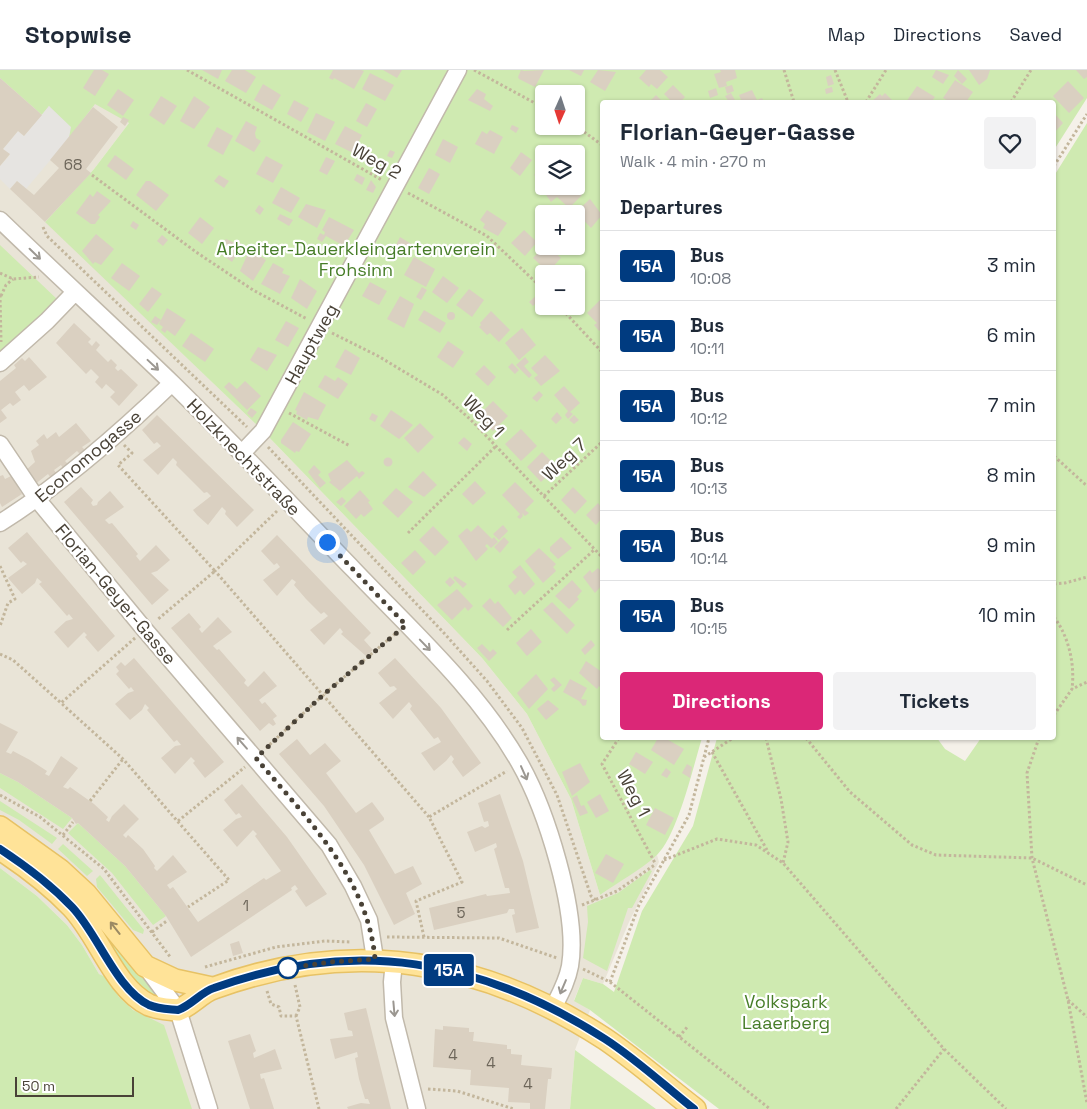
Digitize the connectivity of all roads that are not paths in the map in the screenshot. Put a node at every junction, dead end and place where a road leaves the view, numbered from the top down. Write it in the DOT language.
graph roads {
  1 [pos="458,70"];
  2 [pos="0,220"];
  3 [pos="75,292"];
  4 [pos="0,355"];
  5 [pos="172,383"];
  6 [pos="0,444"];
  7 [pos="242,454"];
  8 [pos="37,499"];
  9 [pos="0,523"];
  10 [pos="0,827"];
  11 [pos="0,850"];
  12 [pos="381,953"];
  13 [pos="145,966"];
  14 [pos="212,988"];
  15 [pos="553,1008"];
  16 [pos="178,1010"];
  17 [pos="209,1109"];
  18 [pos="417,1109"];
  19 [pos="694,1109"];
  1 -- 7 [label="street, Hauptweg"];
  2 -- 3 [label="street, Holzknechtstraße, one-way"];
  3 -- 4 [label="street"];
  3 -- 5 [label="street, Holzknechtstraße, one-way"];
  5 -- 7 [label="street, Holzknechtstraße"];
  5 -- 8 [label="street, Economogasse"];
  6 -- 8 [label="street, Florian-Geyer-Gasse"];
  7 -- 15 [label="street, Holzknechtstraße, one-way"];
  8 -- 9 [label="street, Economogasse"];
  12 -- 8 [label="street, Florian-Geyer-Gasse, one-way"];
  13 -- 10 [label="main road, one-way"];
  11 -- 16 [label="main road"];
  12 -- 14 [label="main road"];
  12 -- 15 [label="main road"];
  12 -- 18 [label="street, Florian-Geyer-Gasse, one-way"];
  13 -- 14 [label="main road"];
  13 -- 16 [label="street"];
  14 -- 16 [label="main road"];
  15 -- 19 [label="main road"];
  16 -- 17 [label="street"];
}
